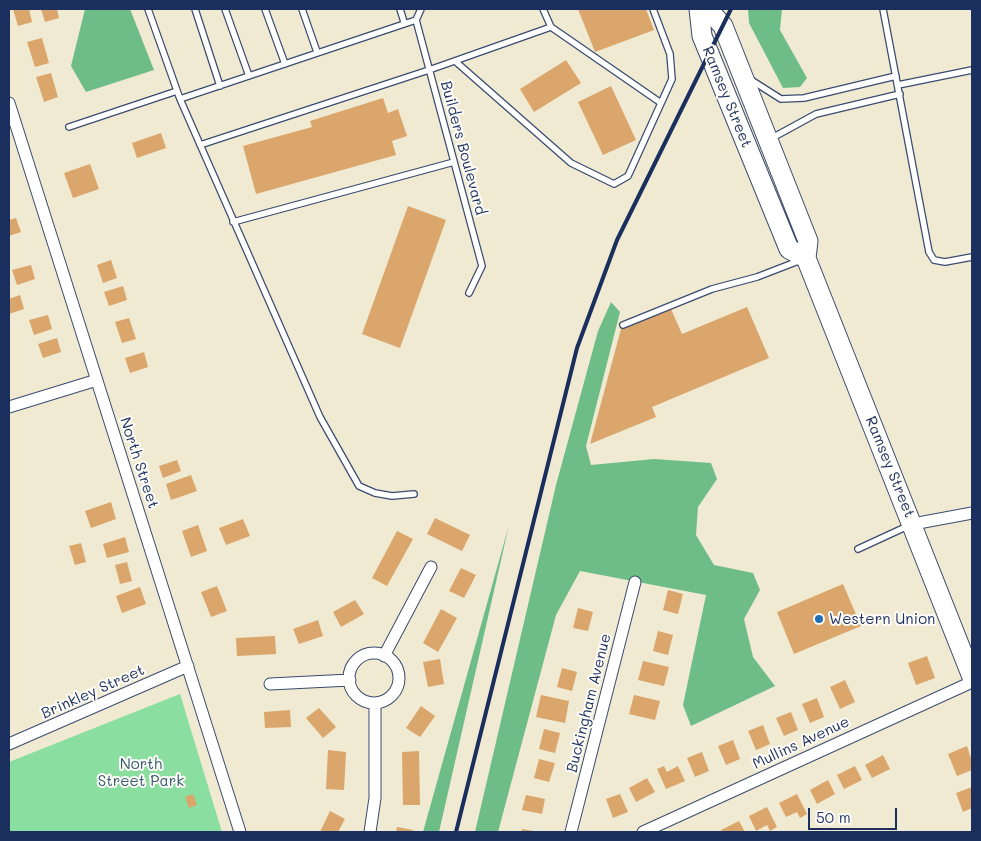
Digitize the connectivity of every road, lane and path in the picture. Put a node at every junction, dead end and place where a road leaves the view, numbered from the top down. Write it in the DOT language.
graph roads {
  1 [pos="148,9"];
  2 [pos="195,9"];
  3 [pos="226,9"];
  4 [pos="265,9"];
  5 [pos="302,9"];
  6 [pos="400,9"];
  7 [pos="421,9"];
  8 [pos="543,9"];
  9 [pos="653,9"];
  10 [pos="699,9"];
  11 [pos="708,9"];
  12 [pos="883,9"];
  13 [pos="416,20"];
  14 [pos="404,22"];
  15 [pos="551,27"];
  16 [pos="317,52"];
  17 [pos="455,61"];
  18 [pos="285,64"];
  19 [pos="429,70"];
  20 [pos="972,70"];
  21 [pos="742,75"];
  22 [pos="249,76"];
  23 [pos="896,76"];
  24 [pos="898,85"];
  25 [pos="220,86"];
  26 [pos="177,91"];
  27 [pos="900,94"];
  28 [pos="180,99"];
  29 [pos="9,102"];
  30 [pos="661,103"];
  31 [pos="69,127"];
  32 [pos="768,140"];
  33 [pos="200,145"];
  34 [pos="454,162"];
  35 [pos="233,222"];
  36 [pos="806,258"];
  37 [pos="972,258"];
  38 [pos="469,292"];
  39 [pos="623,325"];
  40 [pos="98,380"];
  41 [pos="9,407"];
  42 [pos="414,494"];
  43 [pos="972,513"];
  44 [pos="913,524"];
  45 [pos="858,549"];
  46 [pos="431,567"];
  47 [pos="636,582"];
  48 [pos="384,656"];
  49 [pos="188,666"];
  50 [pos="972,677"];
  51 [pos="350,680"];
  52 [pos="972,682"];
  53 [pos="270,684"];
  54 [pos="375,703"];
  55 [pos="9,744"];
  56 [pos="240,832"];
  57 [pos="370,832"];
  58 [pos="571,832"];
  59 [pos="643,832"];
  1 -- 26 [label="lane"];
  2 -- 25 [label="lane"];
  3 -- 22 [label="lane"];
  4 -- 18 [label="lane"];
  5 -- 16 [label="lane"];
  6 -- 14 [label="lane"];
  7 -- 13 [label="lane"];
  8 -- 15 [label="lane"];
  9 -- 30 [label="lane"];
  10 -- 36 [label="main road, Ramsey Street"];
  11 -- 21 [label="main road, Ramsey Street"];
  12 -- 23 [label="lane"];
  13 -- 14 [label="lane"];
  13 -- 19 [label="lane, Builders Boulevard"];
  14 -- 16 [label="lane"];
  15 -- 17 [label="lane"];
  15 -- 30 [label="lane"];
  16 -- 18 [label="lane"];
  17 -- 19 [label="lane"];
  17 -- 30 [label="lane"];
  18 -- 22 [label="lane"];
  19 -- 33 [label="lane"];
  19 -- 34 [label="lane, Builders Boulevard"];
  20 -- 24 [label="lane"];
  21 -- 23 [label="lane"];
  21 -- 32 [label="main road, Ramsey Street"];
  22 -- 25 [label="lane"];
  23 -- 24 [label="lane"];
  24 -- 27 [label="lane"];
  25 -- 28 [label="lane"];
  26 -- 28 [label="lane"];
  26 -- 31 [label="lane"];
  27 -- 32 [label="lane"];
  27 -- 37 [label="lane"];
  28 -- 33 [label="lane"];
  29 -- 40 [label="street, North Street"];
  32 -- 36 [label="main road, Ramsey Street"];
  33 -- 35 [label="lane"];
  34 -- 35 [label="lane"];
  34 -- 38 [label="lane, Builders Boulevard"];
  35 -- 42 [label="lane"];
  36 -- 39 [label="lane"];
  36 -- 44 [label="main road, Ramsey Street"];
  40 -- 41 [label="street"];
  40 -- 49 [label="street, North Street"];
  43 -- 44 [label="street"];
  44 -- 45 [label="lane"];
  44 -- 50 [label="main road, Ramsey Street"];
  46 -- 48 [label="street"];
  47 -- 58 [label="street, Buckingham Avenue"];
  48 -- 51 [label="street"];
  48 -- 54 [label="street"];
  49 -- 55 [label="street, Brinkley Street"];
  49 -- 56 [label="street, North Street"];
  51 -- 53 [label="street"];
  51 -- 54 [label="street"];
  52 -- 59 [label="street, Mullins Avenue"];
  54 -- 57 [label="street"];
}
